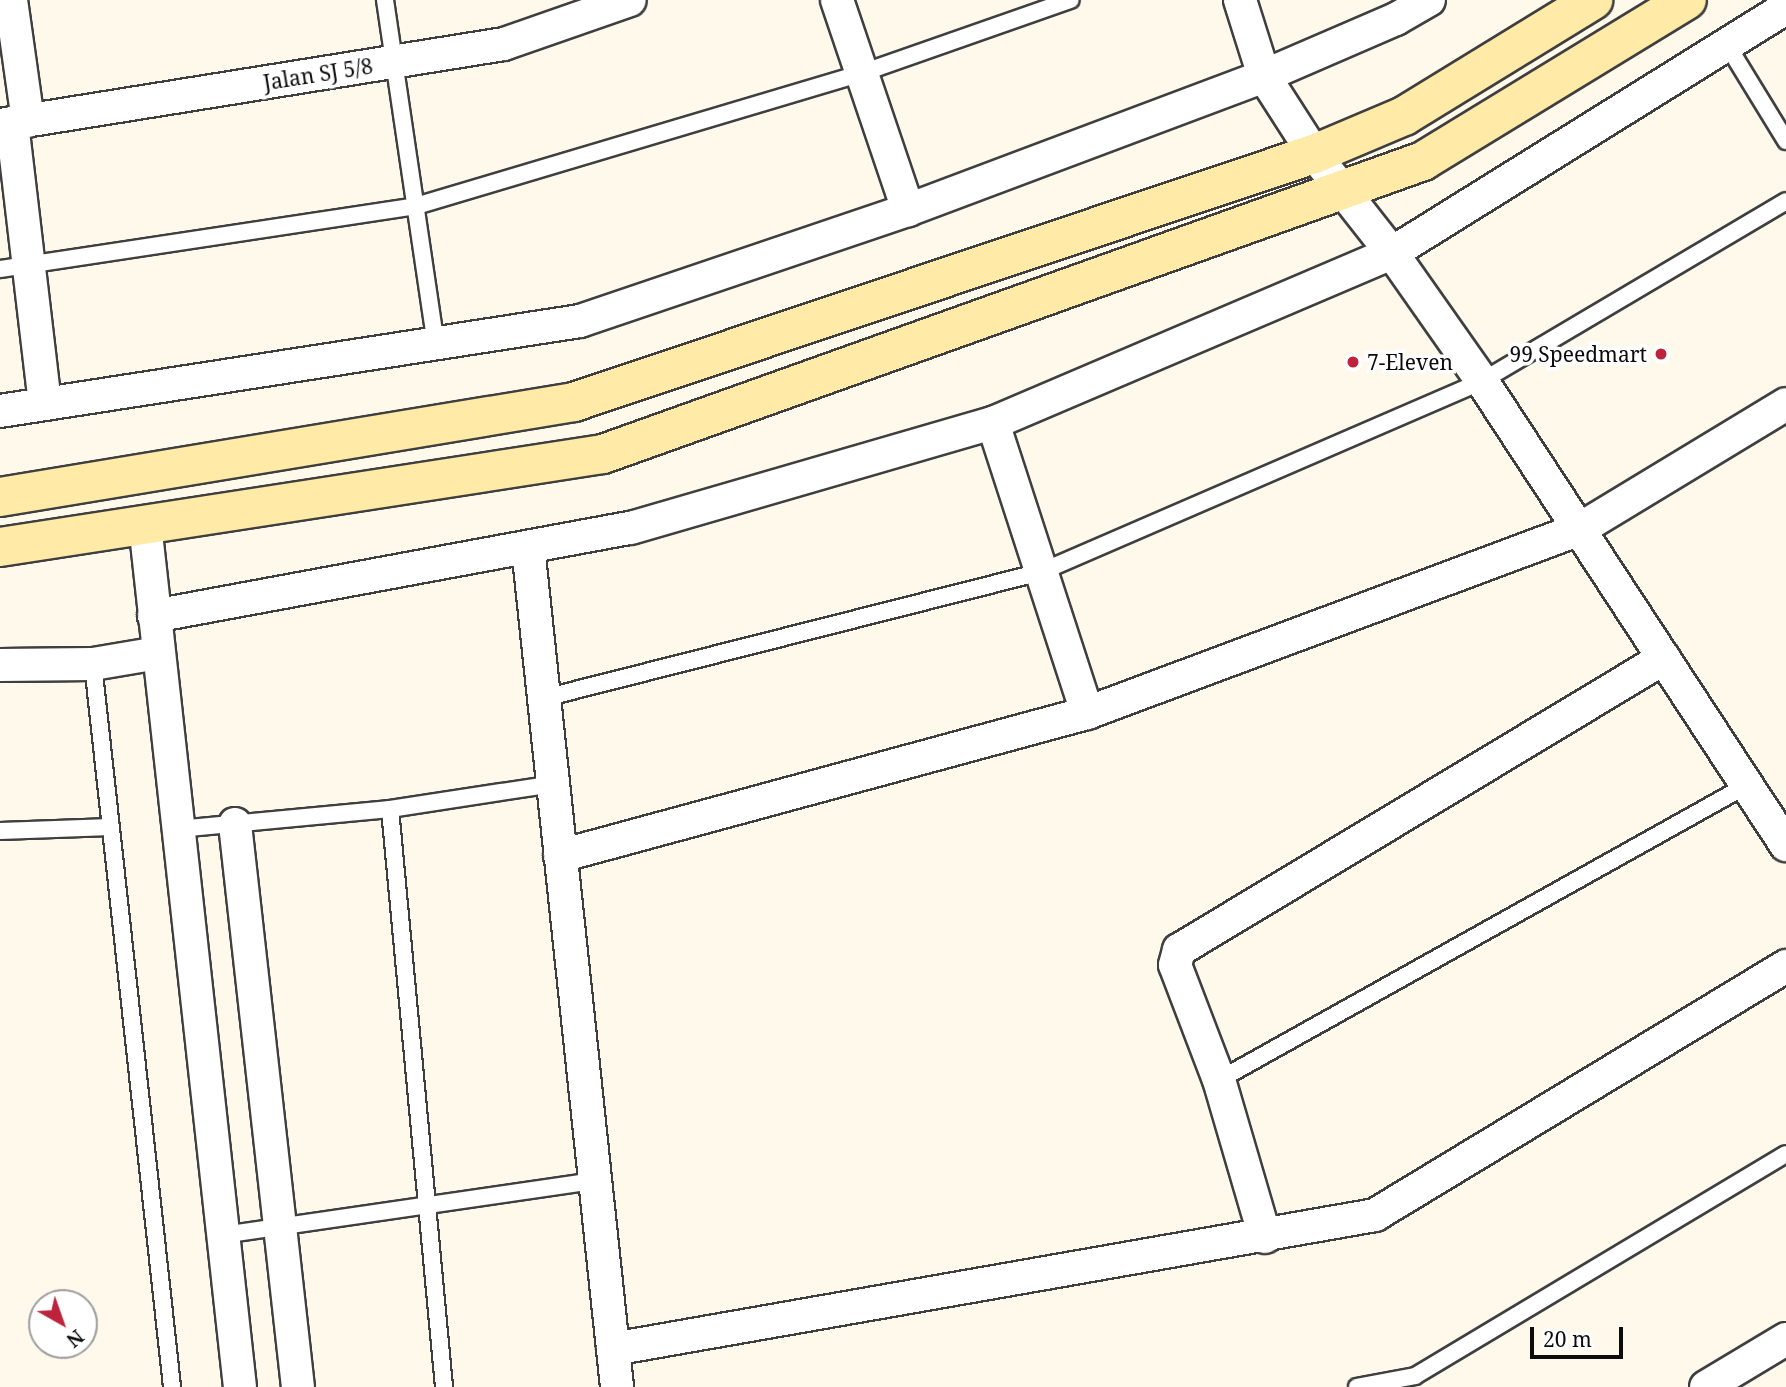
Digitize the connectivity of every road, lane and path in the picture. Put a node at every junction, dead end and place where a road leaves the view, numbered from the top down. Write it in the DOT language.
graph roads {
  1 [pos="11,0"];
  2 [pos="385,0"];
  3 [pos="630,0"];
  4 [pos="837,0"];
  5 [pos="1071,0"];
  6 [pos="1240,0"];
  7 [pos="1429,0"];
  8 [pos="1593,0"];
  9 [pos="1687,0"];
  10 [pos="1786,8"];
  11 [pos="1393,10"];
  12 [pos="1726,43"];
  13 [pos="394,62"];
  14 [pos="862,73"];
  15 [pos="1264,76"];
  16 [pos="13,123"];
  17 [pos="1786,141"];
  18 [pos="1314,154"];
  19 [pos="1345,191"];
  20 [pos="1786,201"];
  21 [pos="416,206"];
  22 [pos="908,210"];
  23 [pos="1392,254"];
  24 [pos="14,267"];
  25 [pos="436,345"];
  26 [pos="1482,381"];
  27 [pos="45,404"];
  28 [pos="0,411"];
  29 [pos="1783,412"];
  30 [pos="993,423"];
  31 [pos="0,497"];
  32 [pos="145,524"];
  33 [pos="1580,529"];
  34 [pos="0,547"];
  35 [pos="528,547"];
  36 [pos="1041,572"];
  37 [pos="154,616"];
  38 [pos="158,653"];
  39 [pos="1664,658"];
  40 [pos="93,664"];
  41 [pos="0,665"];
  42 [pos="544,698"];
  43 [pos="1087,713"];
  44 [pos="553,784"];
  45 [pos="1747,785"];
  46 [pos="390,809"];
  47 [pos="235,824"];
  48 [pos="111,827"];
  49 [pos="178,829"];
  50 [pos="0,831"];
  51 [pos="1786,845"];
  52 [pos="561,856"];
  53 [pos="1786,966"];
  54 [pos="1219,1080"];
  55 [pos="1786,1154"];
  56 [pos="595,1181"];
  57 [pos="427,1205"];
  58 [pos="278,1227"];
  59 [pos="223,1234"];
  60 [pos="1265,1237"];
  61 [pos="1786,1339"];
  62 [pos="613,1349"];
  63 [pos="172,1387"];
  64 [pos="240,1387"];
  65 [pos="298,1387"];
  66 [pos="444,1387"];
  67 [pos="617,1387"];
  68 [pos="1357,1387"];
  69 [pos="1706,1387"];
  1 -- 16 [label="street"];
  2 -- 13 [label="lane"];
  3 -- 13 [label="street, Jalan SJ 5/8"];
  4 -- 14 [label="street"];
  5 -- 14 [label="lane"];
  6 -- 15 [label="street"];
  7 -- 11 [label="street"];
  8 -- 18 [label="street"];
  9 -- 19 [label="street"];
  10 -- 12 [label="street"];
  11 -- 15 [label="street"];
  12 -- 17 [label="lane"];
  12 -- 23 [label="street"];
  13 -- 16 [label="street, Jalan SJ 5/8"];
  13 -- 21 [label="lane"];
  14 -- 21 [label="lane"];
  14 -- 22 [label="street"];
  15 -- 18 [label="street"];
  15 -- 22 [label="street"];
  16 -- 24 [label="street"];
  18 -- 19 [label="street"];
  18 -- 31 [label="street"];
  19 -- 23 [label="street"];
  19 -- 32 [label="street"];
  20 -- 26 [label="lane"];
  21 -- 24 [label="lane"];
  21 -- 25 [label="lane"];
  22 -- 25 [label="street"];
  23 -- 26 [label="street"];
  23 -- 30 [label="street"];
  24 -- 27 [label="street"];
  25 -- 27 [label="street"];
  26 -- 33 [label="street"];
  26 -- 36 [label="lane"];
  27 -- 28 [label="street"];
  29 -- 33 [label="street"];
  30 -- 35 [label="street"];
  30 -- 36 [label="street"];
  32 -- 34 [label="street"];
  32 -- 37 [label="street"];
  33 -- 39 [label="street"];
  33 -- 43 [label="street"];
  35 -- 37 [label="street"];
  35 -- 42 [label="street"];
  36 -- 42 [label="lane"];
  36 -- 43 [label="street"];
  37 -- 38 [label="street"];
  38 -- 40 [label="street"];
  38 -- 49 [label="street"];
  39 -- 45 [label="street"];
  39 -- 54 [label="street"];
  40 -- 41 [label="street"];
  40 -- 48 [label="lane"];
  42 -- 44 [label="street"];
  43 -- 52 [label="street"];
  44 -- 46 [label="lane"];
  44 -- 52 [label="street"];
  45 -- 51 [label="street"];
  45 -- 54 [label="lane"];
  46 -- 47 [label="lane"];
  46 -- 57 [label="lane"];
  47 -- 49 [label="lane"];
  47 -- 58 [label="street"];
  48 -- 50 [label="lane"];
  48 -- 63 [label="lane"];
  49 -- 59 [label="street"];
  52 -- 56 [label="street"];
  53 -- 60 [label="street"];
  54 -- 60 [label="street"];
  55 -- 68 [label="lane"];
  56 -- 57 [label="lane"];
  56 -- 62 [label="street"];
  57 -- 58 [label="lane"];
  57 -- 66 [label="lane"];
  58 -- 59 [label="lane"];
  58 -- 65 [label="street"];
  59 -- 64 [label="street"];
  60 -- 62 [label="street"];
  61 -- 69 [label="street"];
  62 -- 67 [label="street"];
}
